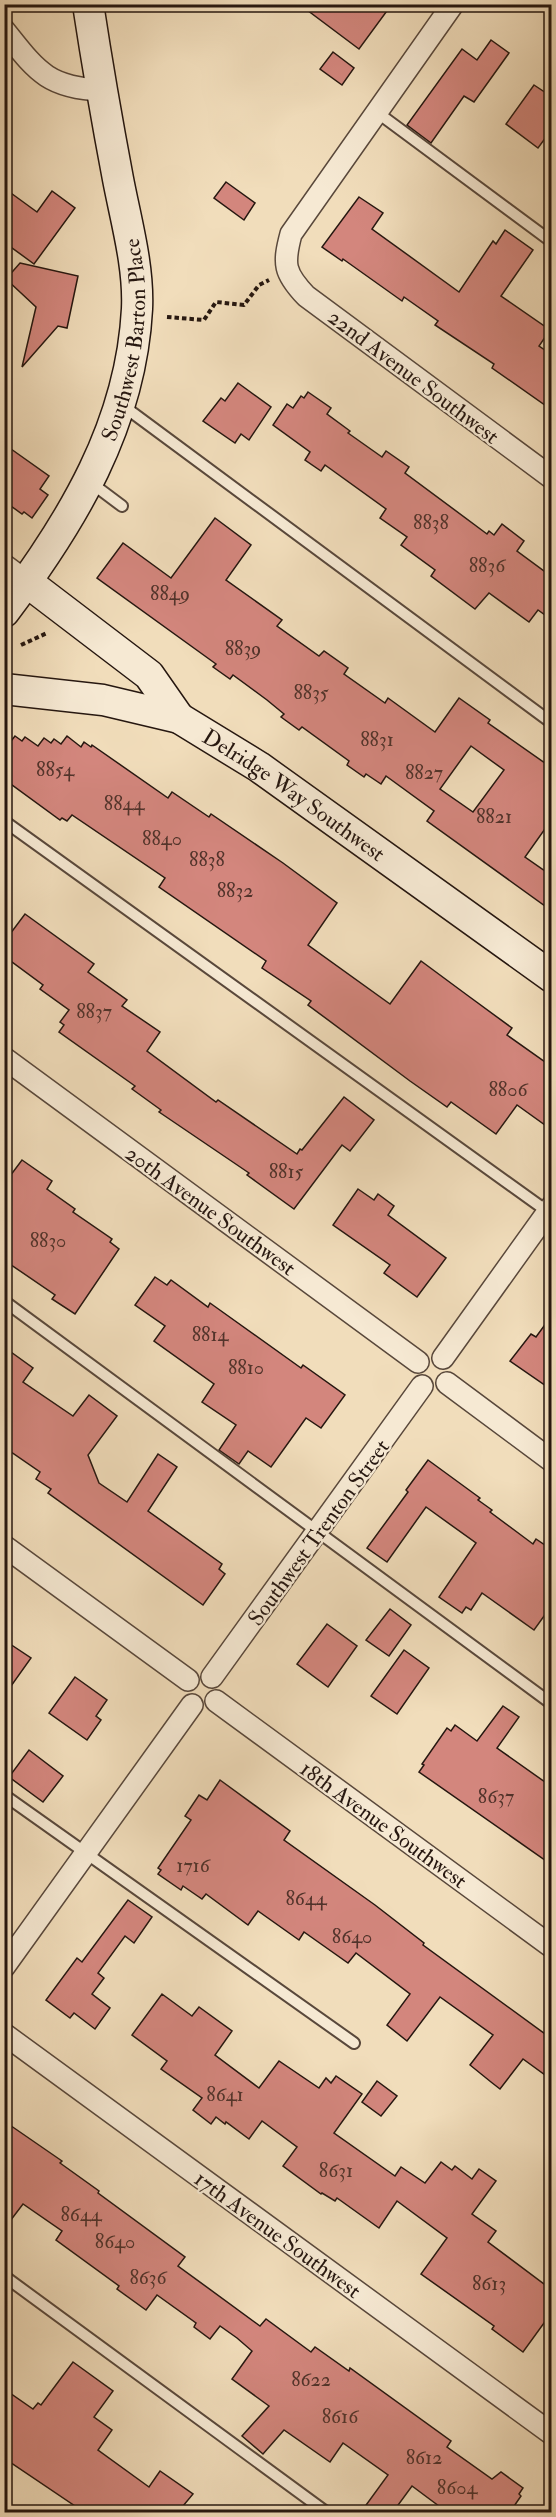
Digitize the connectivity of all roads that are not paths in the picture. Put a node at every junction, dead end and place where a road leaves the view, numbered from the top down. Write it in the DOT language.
graph roads {
  1 [pos="88,4"];
  2 [pos="453,4"];
  3 [pos="4,30"];
  4 [pos="102,90"];
  5 [pos="378,113"];
  6 [pos="552,242"];
  7 [pos="122,404"];
  8 [pos="552,478"];
  9 [pos="90,482"];
  10 [pos="122,506"];
  11 [pos="16,573"];
  12 [pos="4,612"];
  13 [pos="4,689"];
  14 [pos="179,718"];
  15 [pos="552,723"];
  16 [pos="4,821"];
  17 [pos="552,977"];
  18 [pos="4,1058"];
  19 [pos="550,1210"];
  20 [pos="4,1301"];
  21 [pos="443,1358"];
  22 [pos="418,1362"];
  23 [pos="447,1383"];
  24 [pos="422,1386"];
  25 [pos="552,1461"];
  26 [pos="319,1532"];
  27 [pos="4,1546"];
  28 [pos="212,1677"];
  29 [pos="188,1680"];
  30 [pos="216,1701"];
  31 [pos="552,1704"];
  32 [pos="192,1706"];
  33 [pos="4,1795"];
  34 [pos="86,1854"];
  35 [pos="552,1947"];
  36 [pos="4,1967"];
  37 [pos="4,2034"];
  38 [pos="354,2043"];
  39 [pos="4,2276"];
  40 [pos="552,2434"];
  41 [pos="326,2512"];
  1 -- 4 [label="main road, Southwest Barton Place"];
  2 -- 5 [label="street"];
  3 -- 4 [label="street"];
  4 -- 7 [label="main road, Southwest Barton Place"];
  5 -- 6 [label="lane"];
  5 -- 8 [label="street, 22nd Avenue Southwest"];
  7 -- 9 [label="main road, Southwest Barton Place"];
  7 -- 15 [label="lane"];
  9 -- 10 [label="lane"];
  9 -- 11 [label="main road, Southwest Barton Place"];
  11 -- 12 [label="main road, Southwest Barton Place"];
  11 -- 14 [label="main road"];
  13 -- 14 [label="main road, Delridge Way Southwest"];
  14 -- 17 [label="main road, Delridge Way Southwest"];
  16 -- 19 [label="lane"];
  18 -- 22 [label="street, 20th Avenue Southwest"];
  19 -- 21 [label="street"];
  20 -- 26 [label="lane"];
  21 -- 22 [label="street"];
  21 -- 23 [label="street"];
  22 -- 24 [label="street"];
  23 -- 24 [label="street"];
  23 -- 25 [label="street"];
  24 -- 26 [label="street, Southwest Trenton Street"];
  26 -- 28 [label="street, Southwest Trenton Street"];
  26 -- 31 [label="lane"];
  27 -- 29 [label="street"];
  28 -- 29 [label="street"];
  28 -- 30 [label="street"];
  29 -- 32 [label="street"];
  30 -- 32 [label="street"];
  30 -- 35 [label="street, 18th Avenue Southwest"];
  32 -- 34 [label="street"];
  33 -- 34 [label="lane"];
  34 -- 36 [label="street"];
  34 -- 38 [label="lane"];
  37 -- 40 [label="street, 17th Avenue Southwest"];
  39 -- 41 [label="lane"];
}
